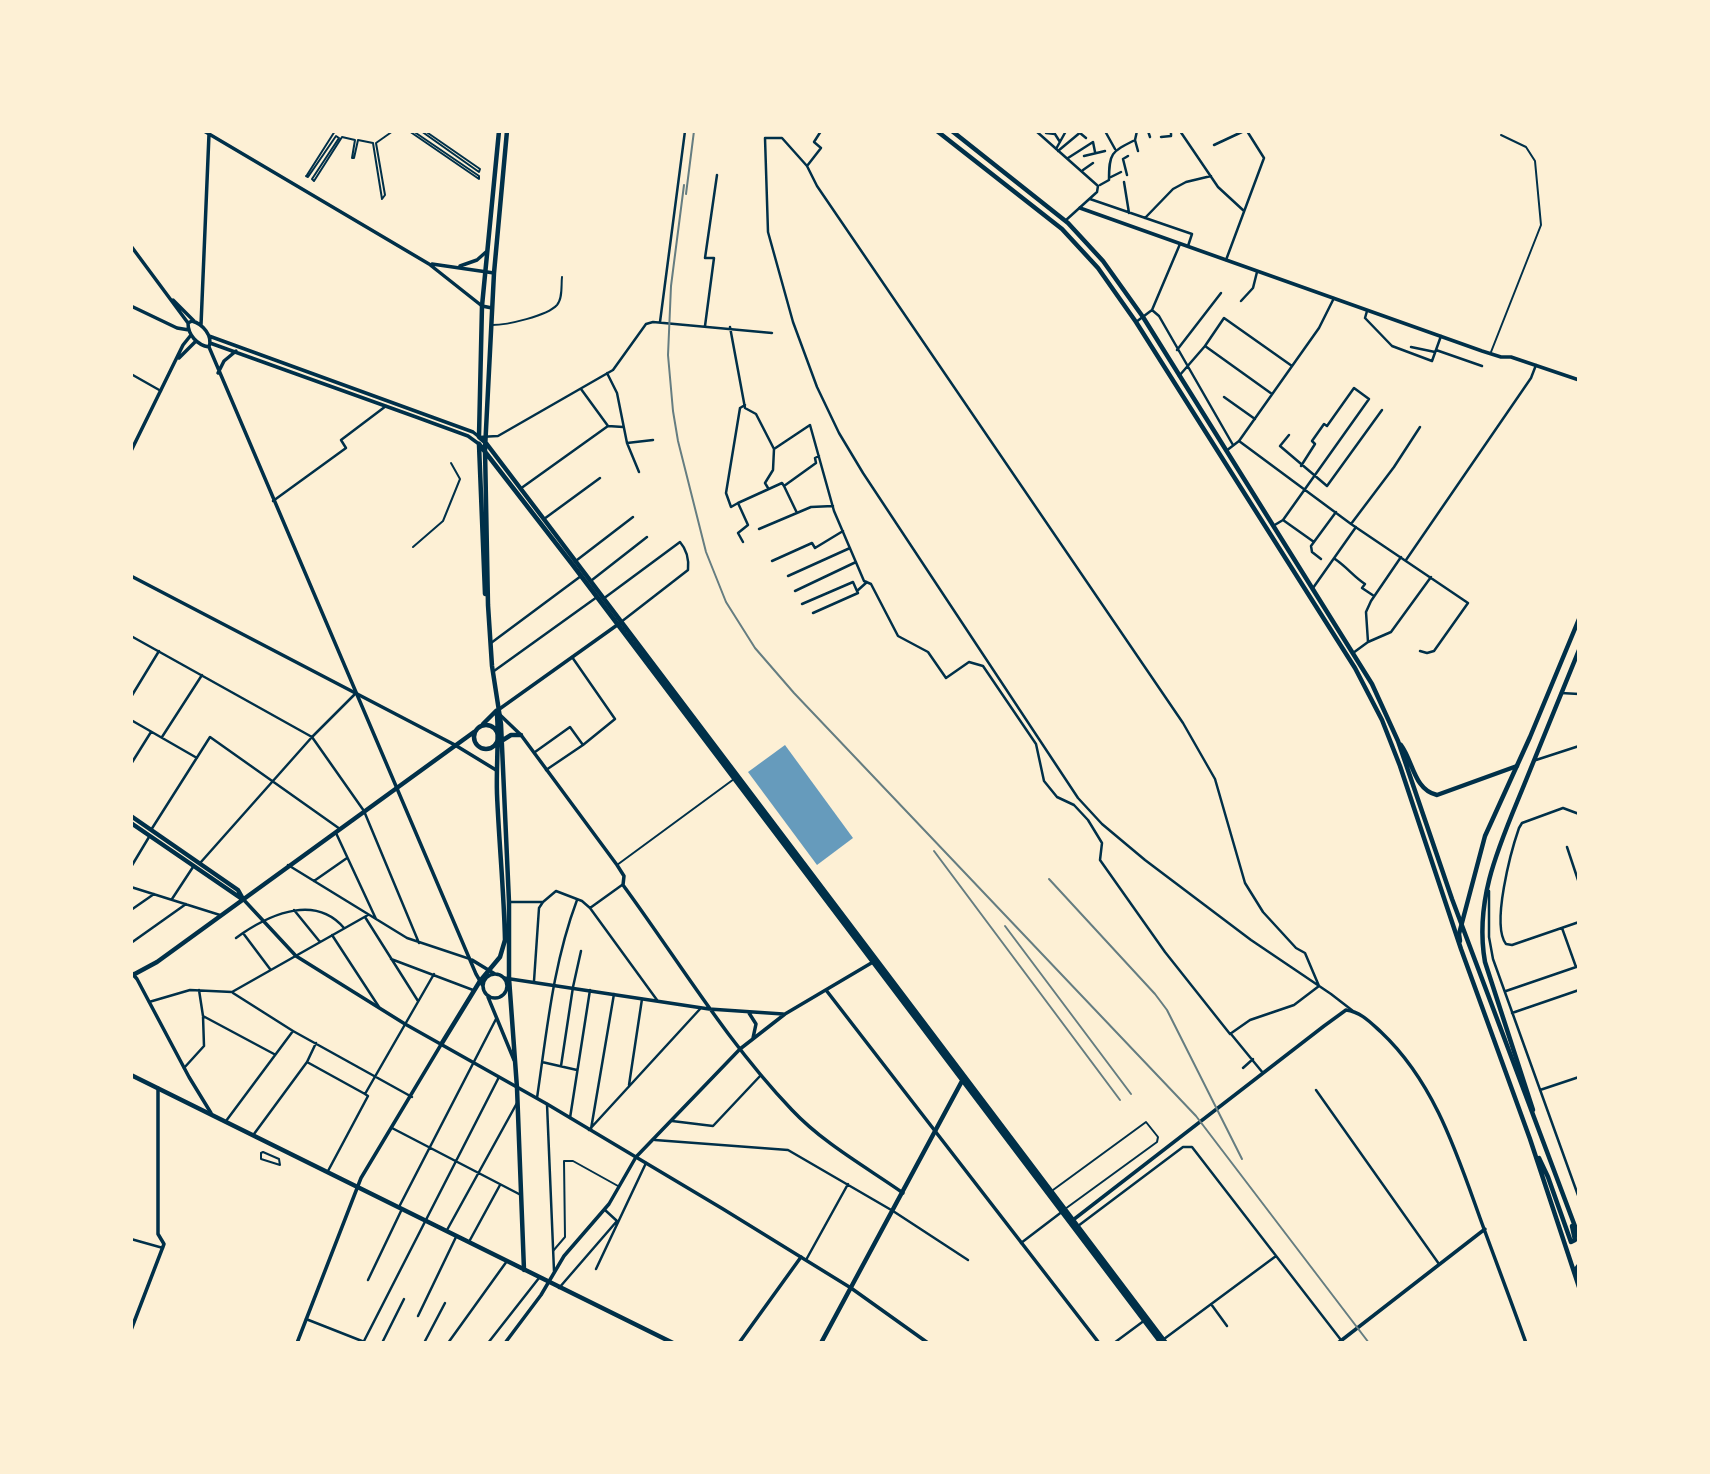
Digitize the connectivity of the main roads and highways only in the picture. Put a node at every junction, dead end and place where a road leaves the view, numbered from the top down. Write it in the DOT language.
graph roads {
  1 [pos="499,131"];
  2 [pos="507,131"];
  3 [pos="937,131"];
  4 [pos="952,131"];
  5 [pos="479,437"];
  6 [pos="486,443"];
  7 [pos="479,444"];
  8 [pos="600,598"];
  9 [pos="1579,619"];
  10 [pos="619,624"];
  11 [pos="490,644"];
  12 [pos="1579,650"];
  13 [pos="498,712"];
  14 [pos="482,725"];
  15 [pos="474,732"];
  16 [pos="521,735"];
  17 [pos="499,740"];
  18 [pos="1398,741"];
  19 [pos="1517,766"];
  20 [pos="1417,807"];
  21 [pos="131,816"];
  22 [pos="131,823"];
  23 [pos="150,833"];
  24 [pos="243,899"];
  25 [pos="507,902"];
  26 [pos="1461,949"];
  27 [pos="132,974"];
  28 [pos="442,1043"];
  29 [pos="131,1075"];
  30 [pos="963,1079"];
  31 [pos="1539,1130"];
  32 [pos="1532,1145"];
  33 [pos="1565,1202"];
  34 [pos="1063,1210"];
  35 [pos="1071,1221"];
  36 [pos="1579,1237"];
  37 [pos="1579,1265"];
  38 [pos="524,1270"];
  39 [pos="1579,1276"];
  40 [pos="1579,1287"];
  41 [pos="1146,1319"];
  42 [pos="1164,1342"];
  43 [pos="673,1343"];
  44 [pos="821,1343"];
  1 -- 5 [label="main road"];
  2 -- 6 [label="main road"];
  3 -- 20 [label="main road"];
  4 -- 18 [label="main road"];
  5 -- 6 [label="main road"];
  5 -- 7 [label="main road"];
  6 -- 7 [label="main road"];
  6 -- 8 [label="main road"];
  6 -- 8 [label="main road"];
  6 -- 11 [label="main road"];
  7 -- 11 [label="main road"];
  8 -- 10 [label="main road"];
  9 -- 19 [label="main road"];
  10 -- 30 [label="main road"];
  10 -- 30 [label="main road"];
  11 -- 13 [label="main road"];
  12 -- 31 [label="main road"];
  13 -- 14 [label="main road"];
  13 -- 17 [label="main road"];
  14 -- 15 [label="main road"];
  14 -- 17 [label="main road"];
  15 -- 17 [label="main road"];
  15 -- 24 [label="main road"];
  16 -- 17 [label="main road"];
  17 -- 25 [label="main road"];
  17 -- 25 [label="main road"];
  18 -- 19 [label="main road"];
  18 -- 20 [label="main road"];
  19 -- 26 [label="main road"];
  20 -- 26 [label="main road"];
  20 -- 31 [label="main road"];
  21 -- 23 [label="main road"];
  22 -- 23 [label="main road"];
  23 -- 24 [label="main road"];
  23 -- 24 [label="main road"];
  24 -- 27 [label="main road"];
  25 -- 28 [label="main road"];
  25 -- 38 [label="main road"];
  26 -- 32 [label="main road"];
  29 -- 38 [label="main road"];
  30 -- 34 [label="main road"];
  30 -- 34 [label="main road"];
  30 -- 44 [label="main road"];
  31 -- 33 [label="main road"];
  32 -- 33 [label="main road"];
  32 -- 40 [label="main road"];
  33 -- 36 [label="main road"];
  34 -- 35 [label="main road"];
  35 -- 41 [label="main road"];
  35 -- 41 [label="main road"];
  37 -- 39 [label="main road"];
  38 -- 43 [label="main road"];
  41 -- 42 [label="main road"];
}
